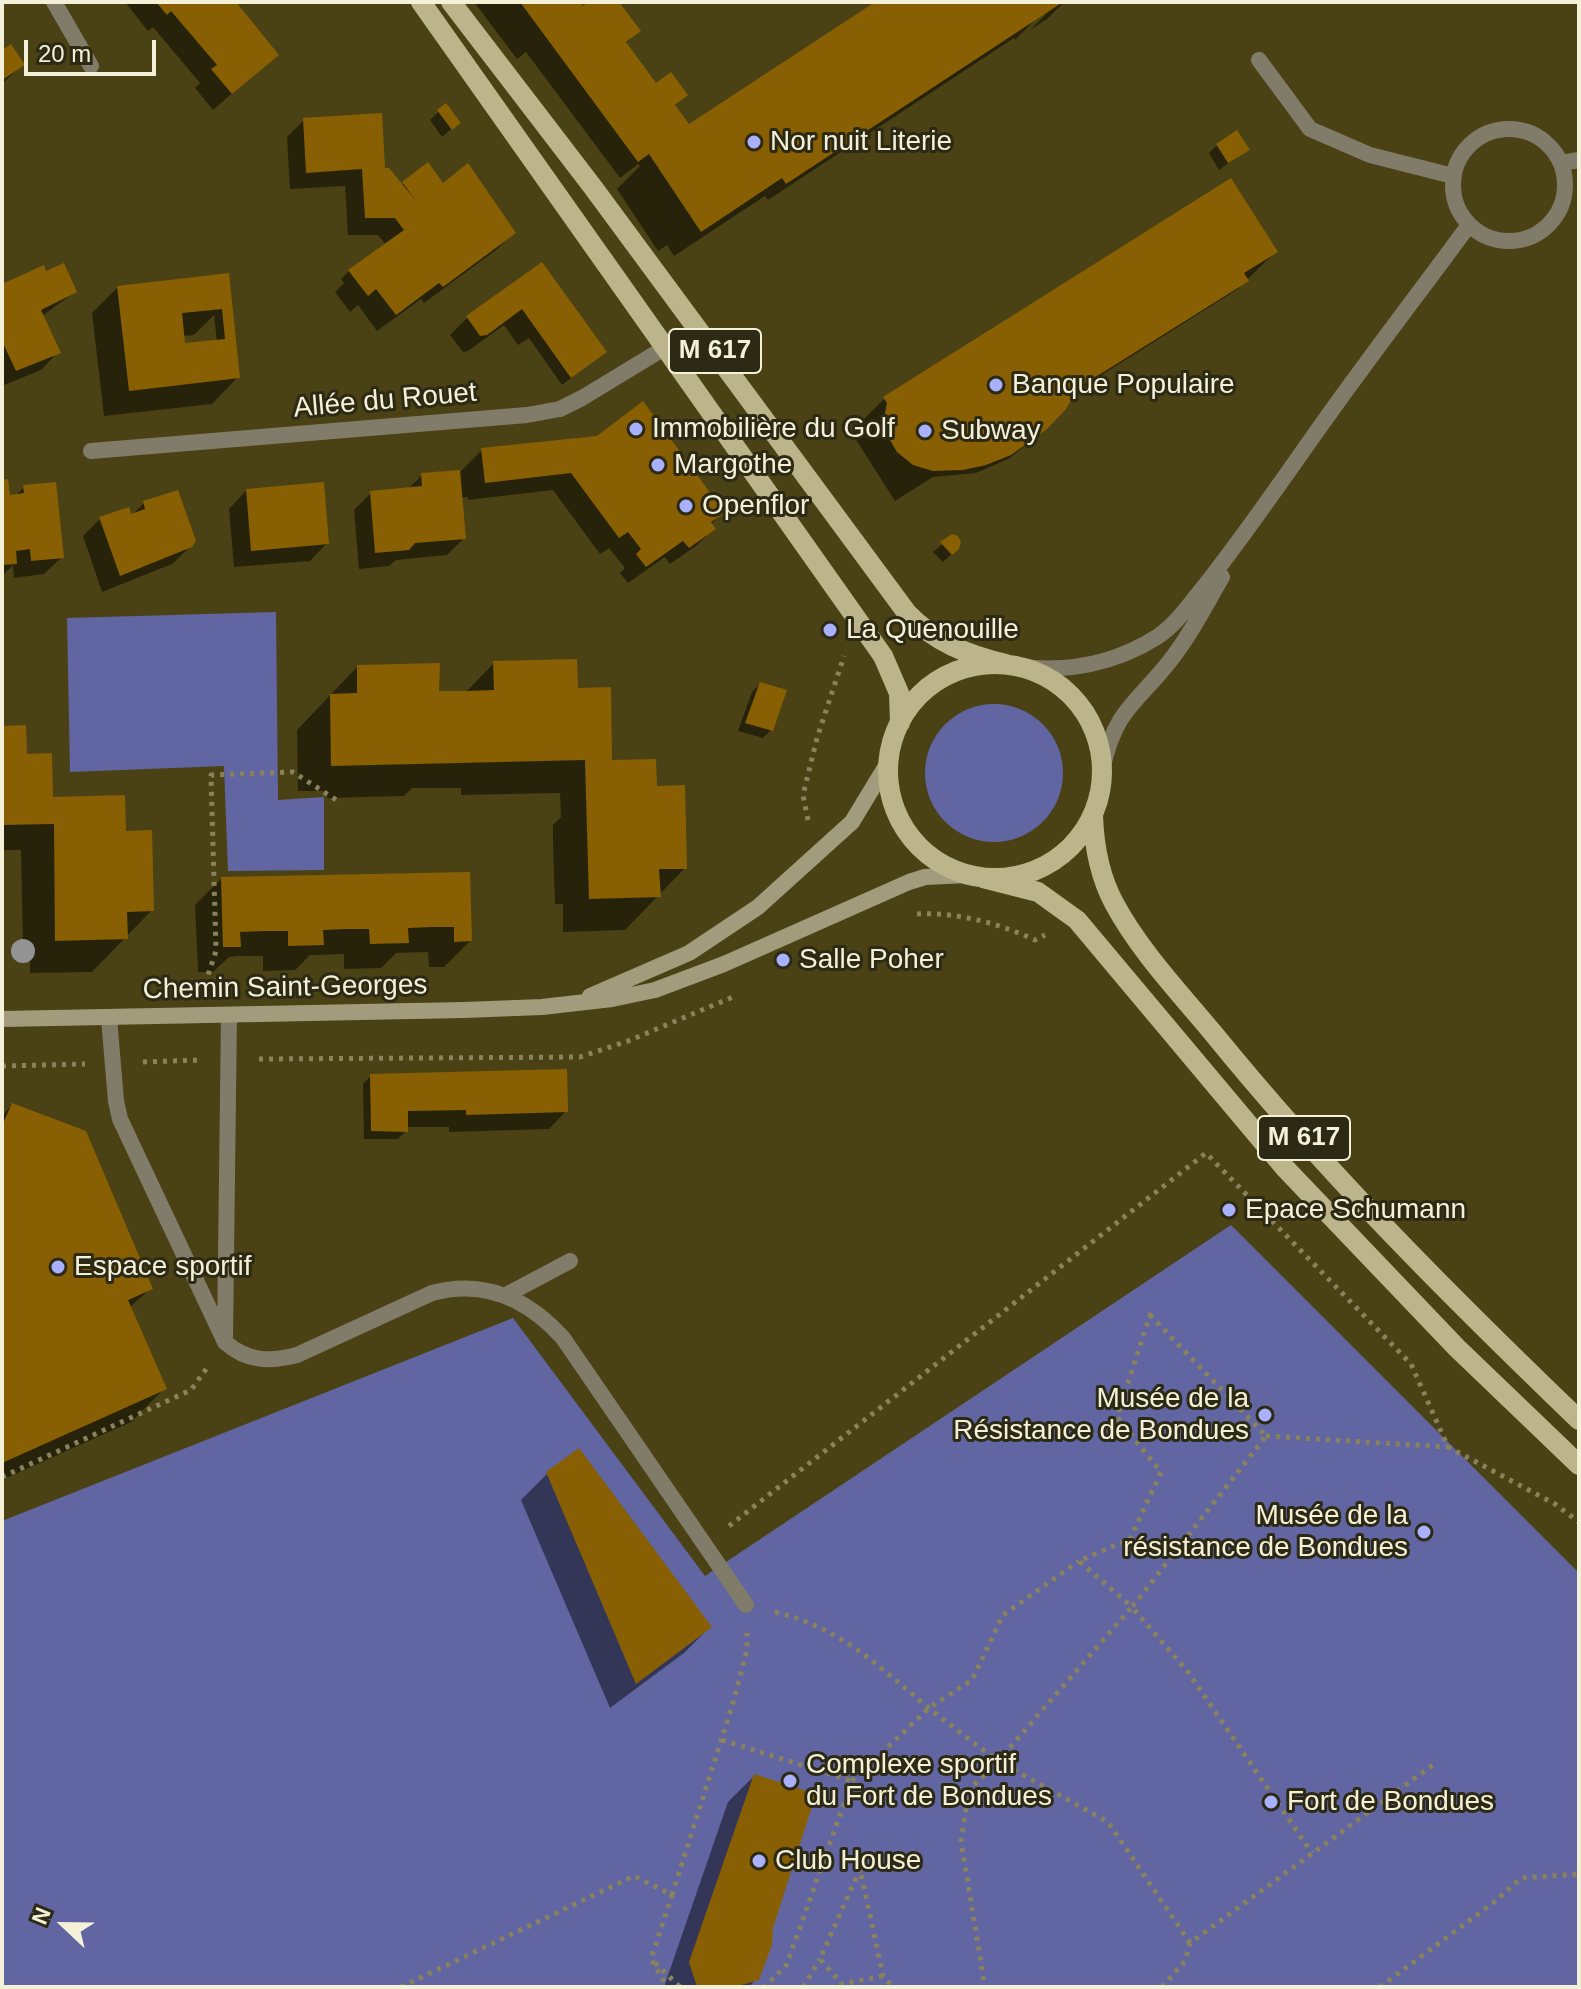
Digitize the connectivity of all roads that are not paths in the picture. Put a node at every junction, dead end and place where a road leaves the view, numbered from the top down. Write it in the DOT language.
graph roads {
  1 [pos="54,2"];
  2 [pos="421,2"];
  3 [pos="451,2"];
  4 [pos="1259,60"];
  5 [pos="91,66"];
  6 [pos="1579,160"];
  7 [pos="1561,163"];
  8 [pos="1453,176"];
  9 [pos="1469,225"];
  10 [pos="666,347"];
  11 [pos="91,451"];
  12 [pos="1247,532"];
  13 [pos="1014,666"];
  14 [pos="900,723"];
  15 [pos="889,761"];
  16 [pos="1103,766"];
  17 [pos="1093,815"];
  18 [pos="975,877"];
  19 [pos="570,1005"];
  20 [pos="229,1015"];
  21 [pos="109,1018"];
  22 [pos="2,1019"];
  23 [pos="570,1261"];
  24 [pos="506,1295"];
  25 [pos="225,1342"];
  26 [pos="1579,1420"];
  27 [pos="1579,1465"];
  28 [pos="746,1605"];
  1 -- 5 [label="street"];
  2 -- 10 [label="main road, M 617"];
  3 -- 13 [label="main road, M 617"];
  4 -- 8 [label="street"];
  6 -- 7 [label="street"];
  7 -- 8 [label="street"];
  7 -- 9 [label="street"];
  8 -- 9 [label="street"];
  9 -- 12 [label="street"];
  10 -- 11 [label="street, Allée du Rouet"];
  10 -- 14 [label="main road, M 617"];
  12 -- 13 [label="street"];
  12 -- 16 [label="street"];
  13 -- 14 [label="main road"];
  13 -- 16 [label="main road"];
  14 -- 15 [label="main road"];
  15 -- 18 [label="main road"];
  15 -- 19 [label="street, Chemin Saint-Georges"];
  16 -- 17 [label="main road"];
  17 -- 18 [label="main road"];
  17 -- 26 [label="main road, M 617"];
  18 -- 19 [label="street, Chemin Saint-Georges"];
  18 -- 27 [label="main road, M 617"];
  19 -- 20 [label="street, Chemin Saint-Georges"];
  20 -- 21 [label="street, Chemin Saint-Georges"];
  20 -- 25 [label="street"];
  21 -- 22 [label="street, Chemin Saint-Georges"];
  21 -- 25 [label="street"];
  23 -- 24 [label="street"];
  24 -- 25 [label="street"];
  24 -- 28 [label="street"];
}
